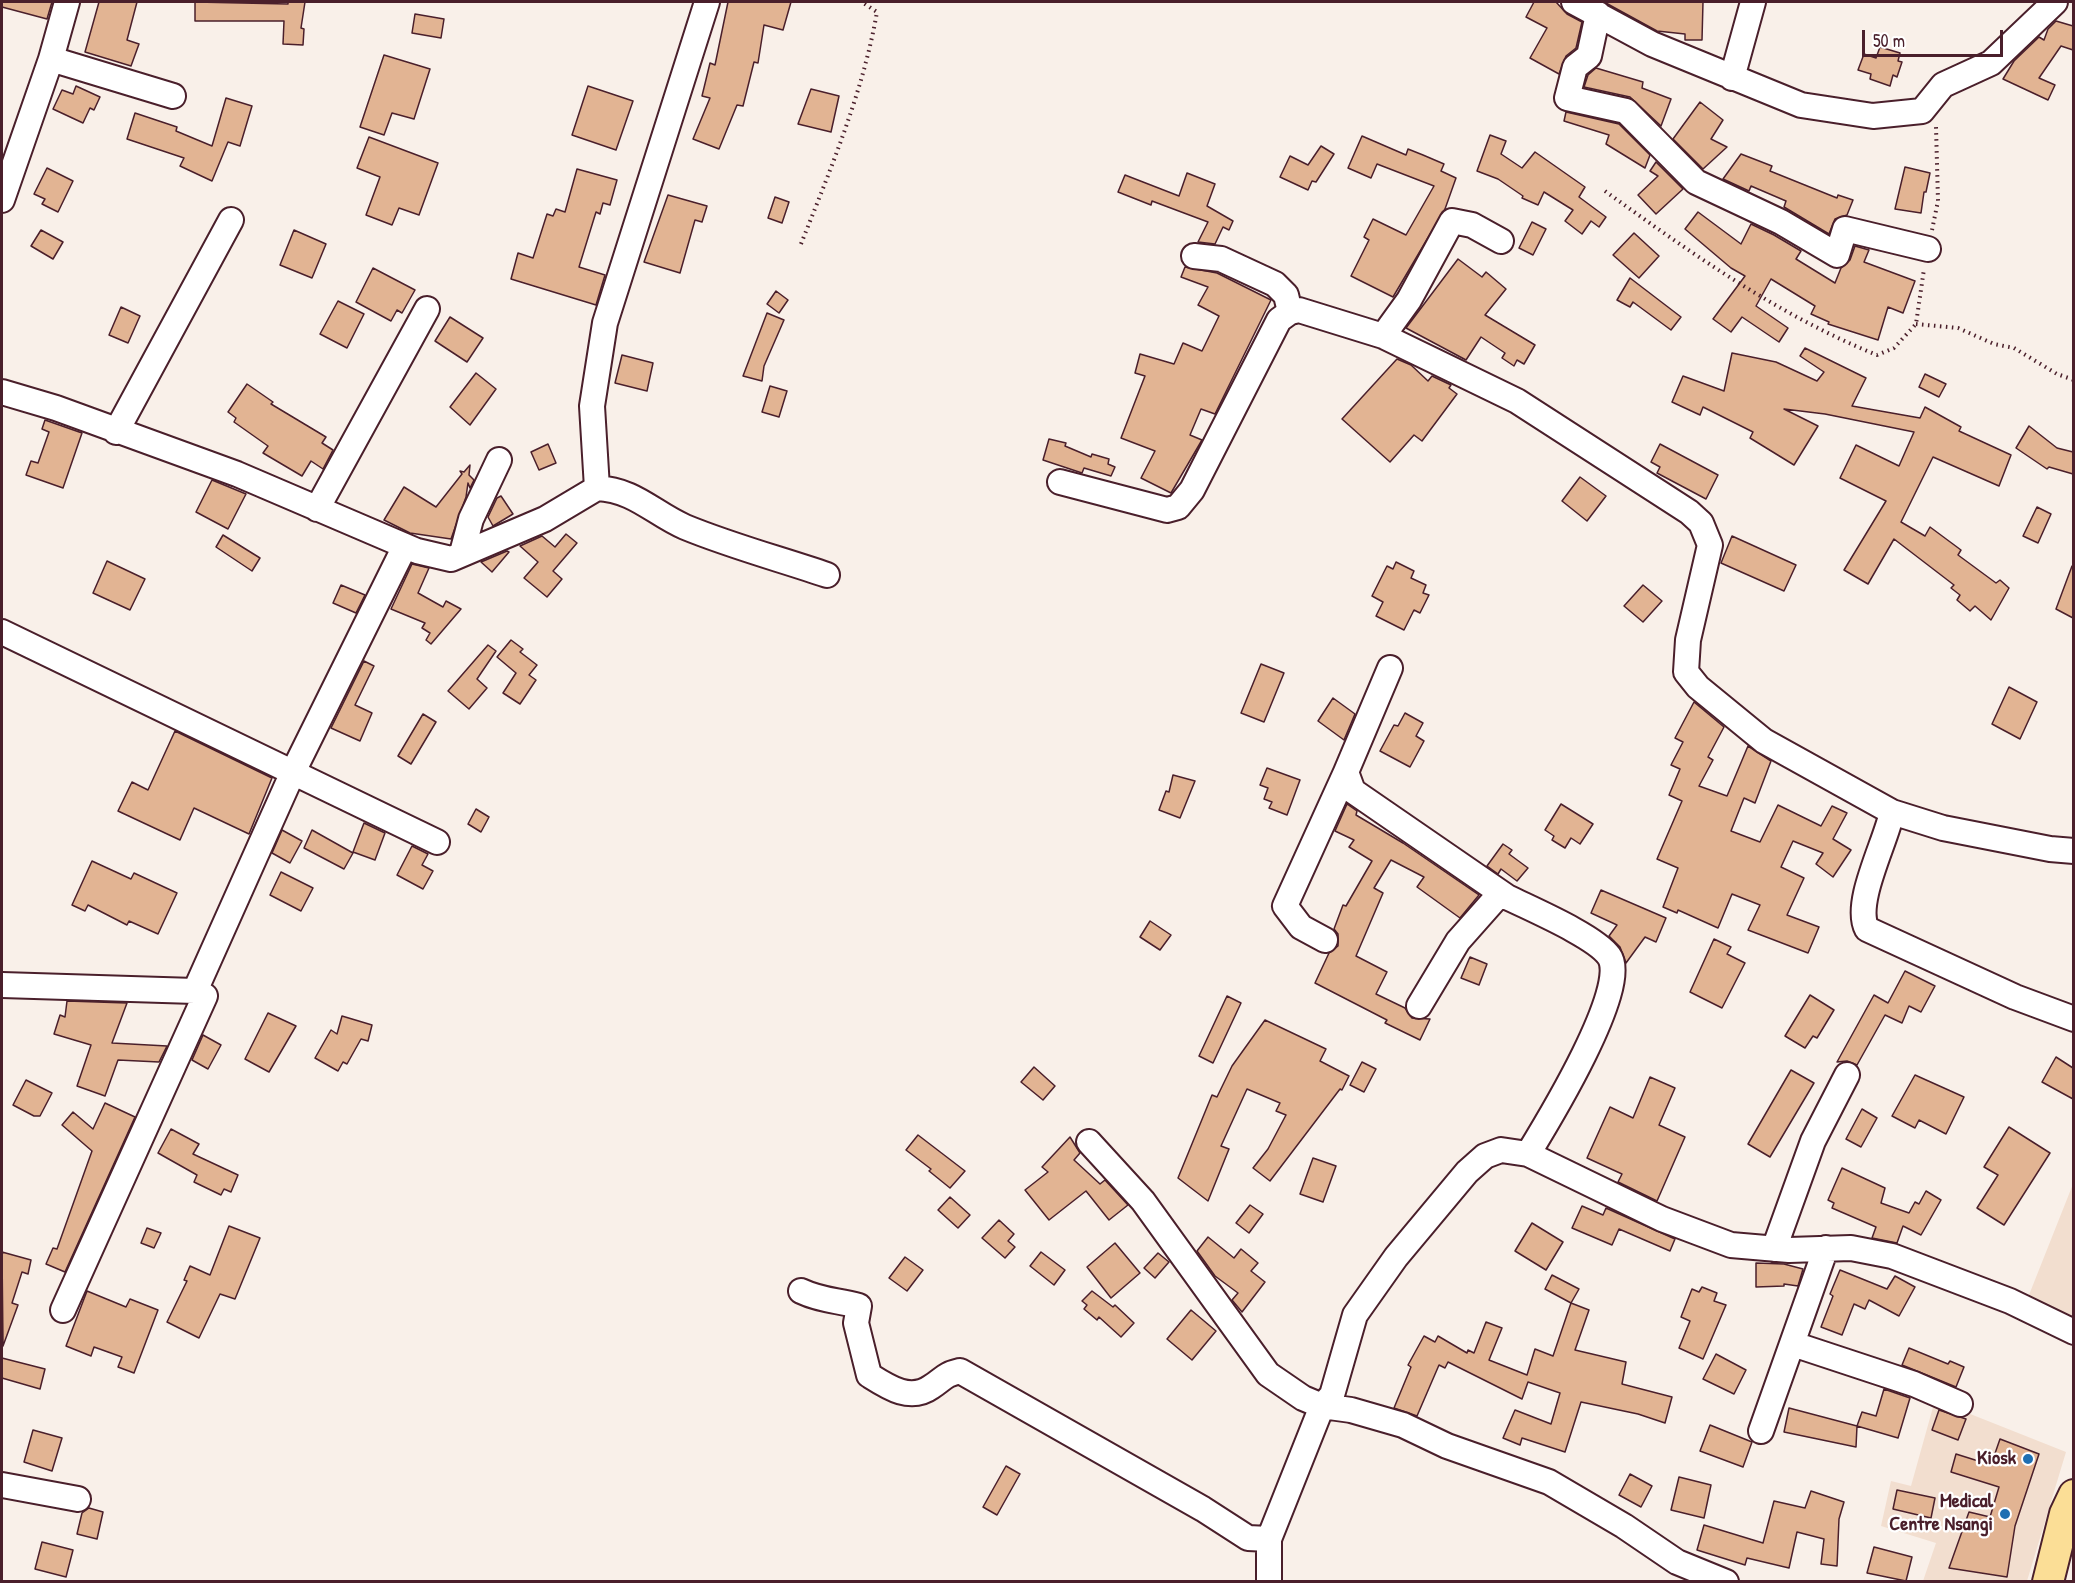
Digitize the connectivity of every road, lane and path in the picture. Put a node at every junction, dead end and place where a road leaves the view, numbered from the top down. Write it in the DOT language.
graph roads {
  1 [pos="67,2"];
  2 [pos="707,2"];
  3 [pos="862,2"];
  4 [pos="1753,2"];
  5 [pos="2055,2"];
  6 [pos="1585,6"];
  7 [pos="51,59"];
  8 [pos="1732,78"];
  9 [pos="173,96"];
  10 [pos="1922,111"];
  11 [pos="1605,191"];
  12 [pos="2,200"];
  13 [pos="231,220"];
  14 [pos="1501,241"];
  15 [pos="801,244"];
  16 [pos="1928,249"];
  17 [pos="1194,256"];
  18 [pos="427,309"];
  19 [pos="1290,312"];
  20 [pos="1916,324"];
  21 [pos="1383,336"];
  22 [pos="2073,380"];
  23 [pos="2,392"];
  24 [pos="116,432"];
  25 [pos="499,460"];
  26 [pos="1060,482"];
  27 [pos="597,488"];
  28 [pos="317,509"];
  29 [pos="405,546"];
  30 [pos="462,553"];
  31 [pos="826,574"];
  32 [pos="2,632"];
  33 [pos="1390,668"];
  34 [pos="293,772"];
  35 [pos="1346,772"];
  36 [pos="1892,812"];
  37 [pos="437,842"];
  38 [pos="2073,851"];
  39 [pos="1507,897"];
  40 [pos="1325,940"];
  41 [pos="2,985"];
  42 [pos="195,991"];
  43 [pos="1419,1006"];
  44 [pos="2073,1019"];
  45 [pos="1847,1075"];
  46 [pos="1089,1142"];
  47 [pos="1528,1154"];
  48 [pos="1826,1248"];
  49 [pos="1774,1249"];
  50 [pos="801,1291"];
  51 [pos="63,1310"];
  52 [pos="2073,1332"];
  53 [pos="1793,1344"];
  54 [pos="1960,1404"];
  55 [pos="1322,1406"];
  56 [pos="1761,1431"];
  57 [pos="2,1485"];
  58 [pos="2073,1495"];
  59 [pos="78,1499"];
  60 [pos="1269,1539"];
  61 [pos="1269,1581"];
  62 [pos="1726,1581"];
  63 [pos="2048,1581"];
  1 -- 7 [label="street"];
  2 -- 27 [label="street"];
  3 -- 15 [label="path"];
  4 -- 8 [label="street"];
  5 -- 10 [label="street"];
  6 -- 8 [label="street"];
  6 -- 16 [label="street"];
  7 -- 9 [label="street"];
  7 -- 12 [label="street"];
  8 -- 10 [label="street"];
  10 -- 16 [label="path"];
  11 -- 20 [label="path"];
  13 -- 24 [label="street"];
  14 -- 21 [label="street"];
  16 -- 20 [label="path"];
  17 -- 19 [label="street"];
  18 -- 28 [label="street"];
  19 -- 21 [label="street"];
  19 -- 26 [label="street"];
  20 -- 22 [label="path"];
  21 -- 36 [label="street"];
  23 -- 24 [label="street"];
  24 -- 28 [label="street"];
  25 -- 30 [label="street"];
  27 -- 30 [label="street"];
  27 -- 31 [label="street"];
  28 -- 29 [label="street"];
  29 -- 30 [label="street"];
  29 -- 34 [label="street"];
  32 -- 34 [label="street"];
  33 -- 35 [label="street"];
  34 -- 37 [label="street"];
  34 -- 42 [label="street"];
  35 -- 39 [label="street"];
  35 -- 40 [label="street"];
  36 -- 38 [label="street"];
  36 -- 44 [label="street"];
  39 -- 43 [label="street"];
  39 -- 47 [label="street"];
  41 -- 42 [label="street"];
  42 -- 51 [label="street"];
  45 -- 49 [label="street"];
  46 -- 55 [label="street"];
  47 -- 49 [label="street"];
  47 -- 55 [label="street"];
  48 -- 49 [label="street"];
  48 -- 52 [label="street"];
  48 -- 53 [label="street"];
  50 -- 60 [label="street"];
  53 -- 54 [label="street"];
  53 -- 56 [label="street"];
  55 -- 60 [label="street"];
  55 -- 62 [label="street"];
  57 -- 59 [label="street"];
  58 -- 63 [label="main road"];
  60 -- 61 [label="street"];
}
